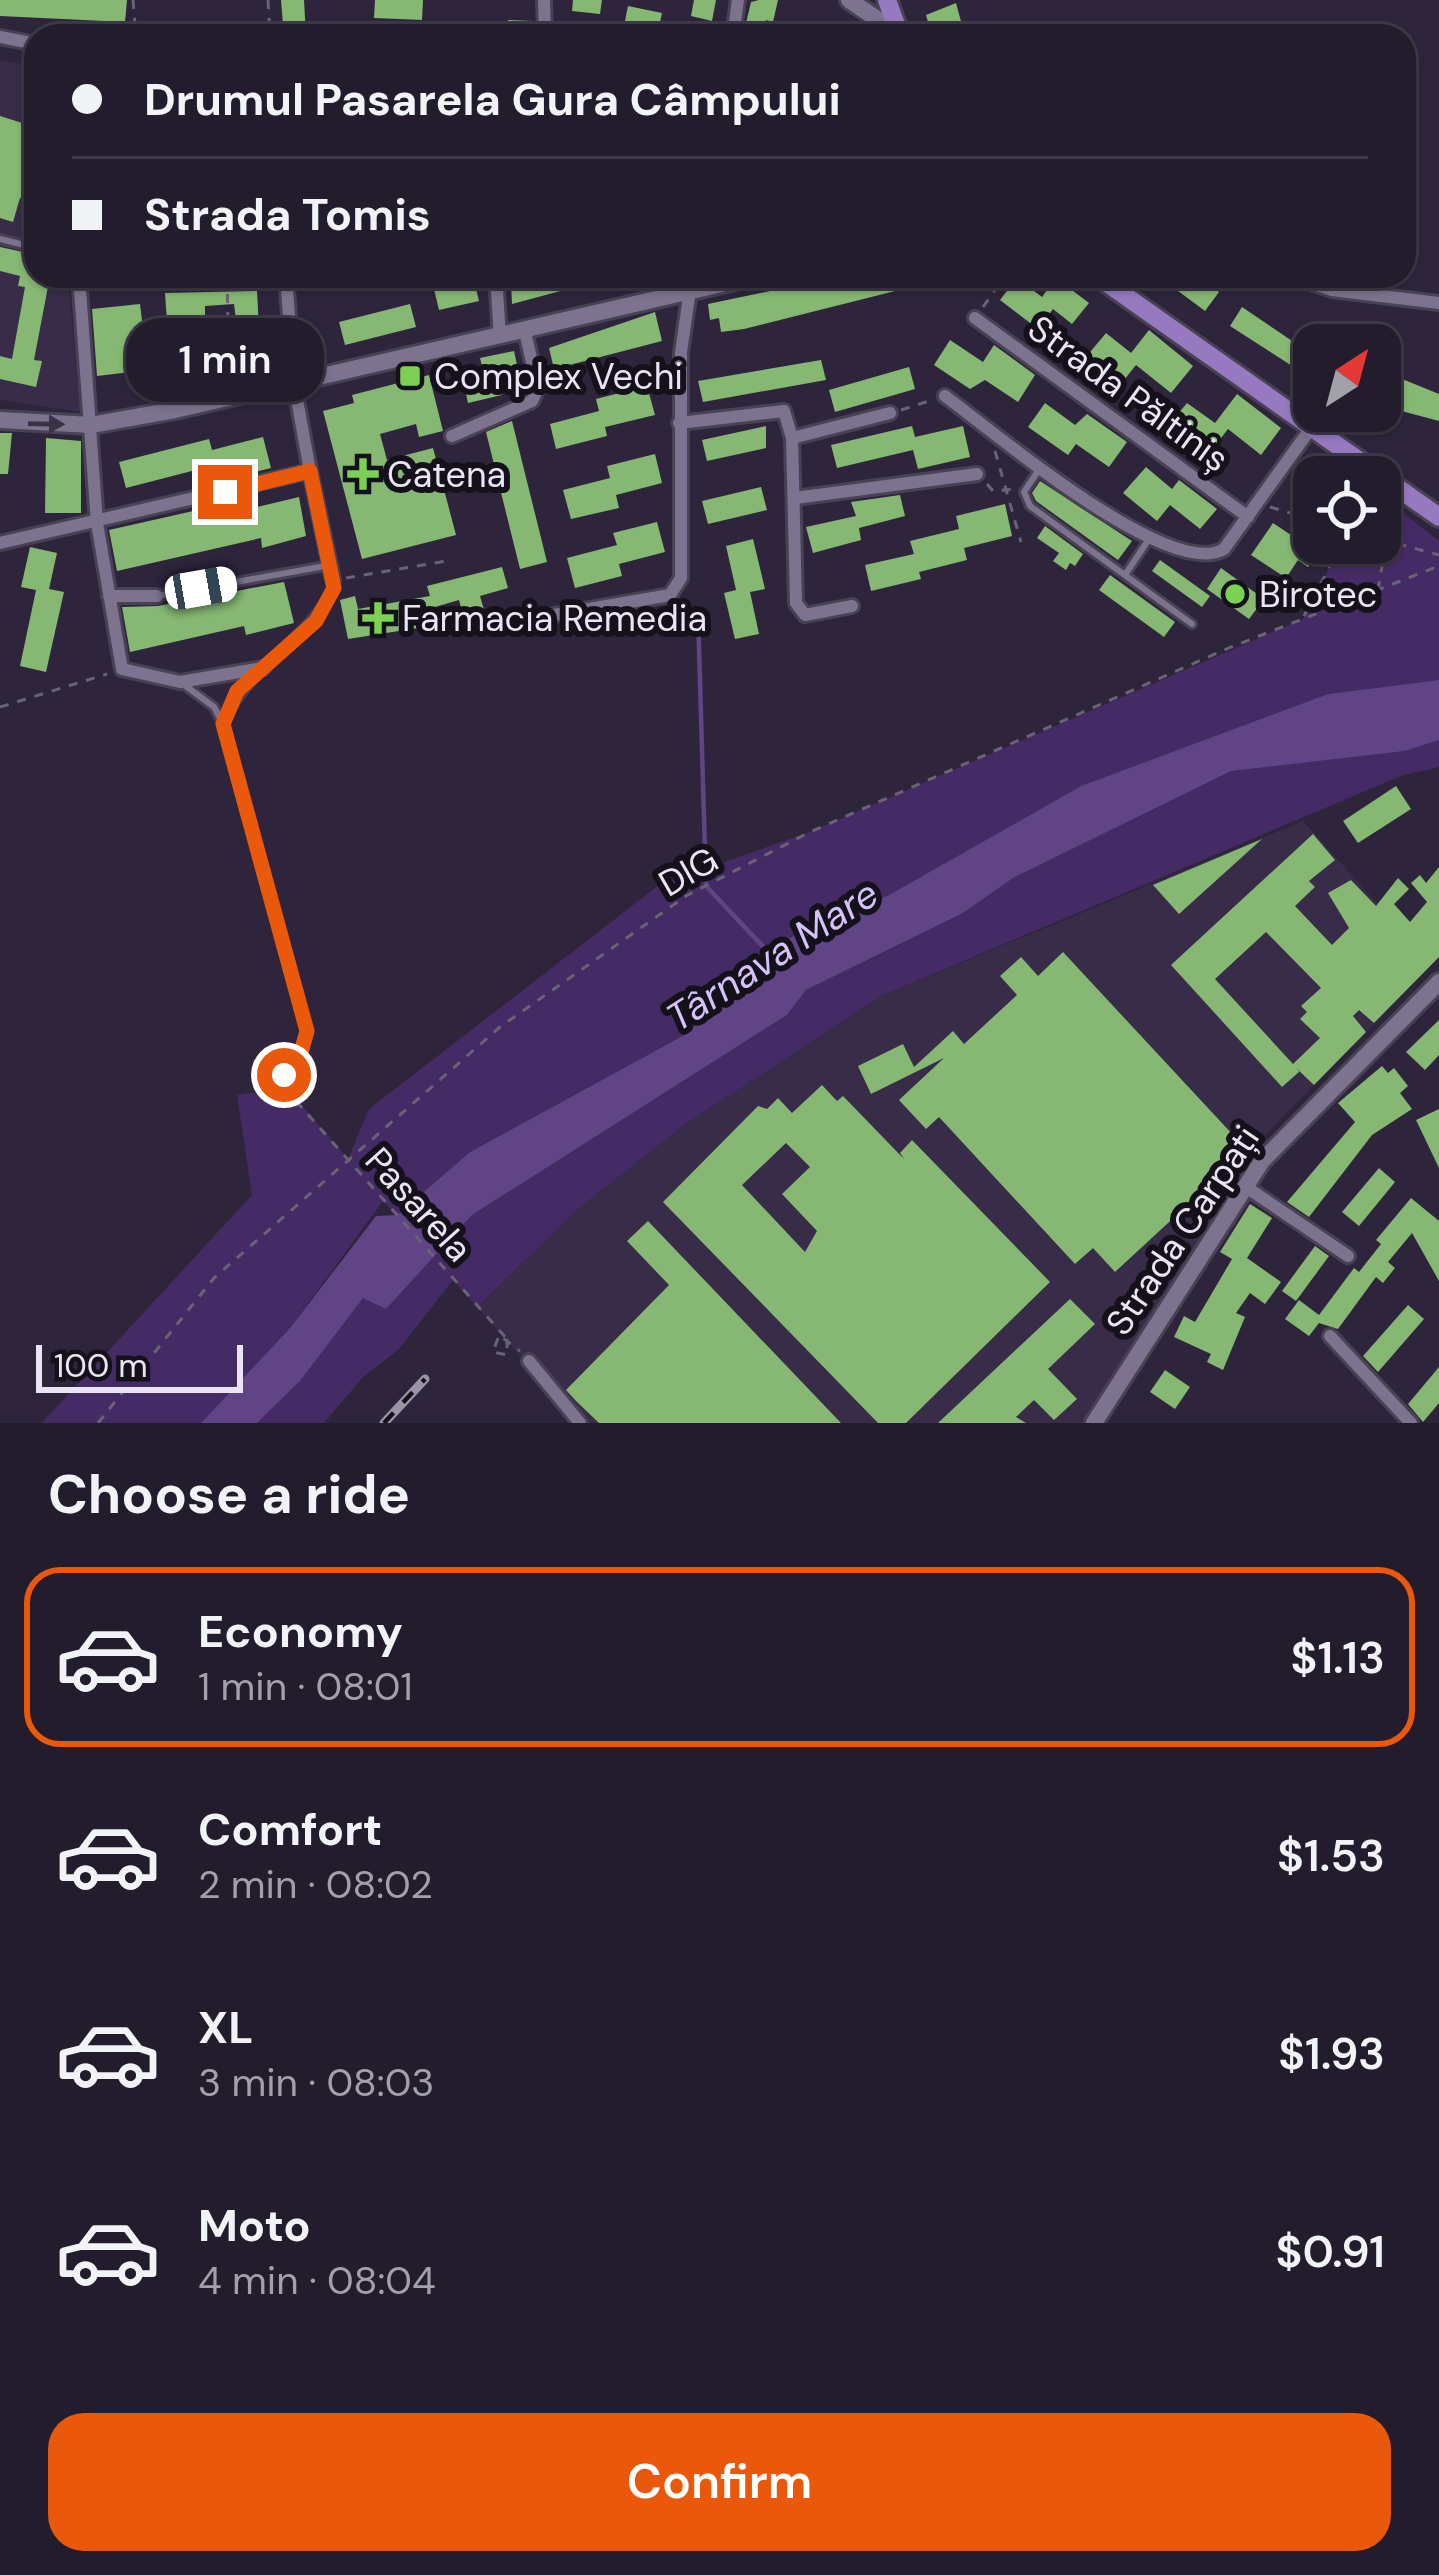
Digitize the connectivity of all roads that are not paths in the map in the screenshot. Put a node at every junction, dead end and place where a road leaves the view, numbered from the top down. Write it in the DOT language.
graph roads {
  1 [pos="849,0"];
  2 [pos="883,24"];
  3 [pos="80,288"];
  4 [pos="287,288"];
  5 [pos="498,288"];
  6 [pos="673,288"];
  7 [pos="690,288"];
  8 [pos="1114,288"];
  9 [pos="1331,288"];
  10 [pos="1439,302"];
  11 [pos="975,318"];
  12 [pos="525,332"];
  13 [pos="228,334"];
  14 [pos="500,337"];
  15 [pos="293,383"];
  16 [pos="235,396"];
  17 [pos="945,396"];
  18 [pos="890,413"];
  19 [pos="1293,415"];
  20 [pos="0,420"];
  21 [pos="679,423"];
  22 [pos="91,425"];
  23 [pos="1308,432"];
  24 [pos="1317,432"];
  25 [pos="452,436"];
  26 [pos="792,438"];
  27 [pos="1041,465"];
  28 [pos="310,471"];
  29 [pos="977,474"];
  30 [pos="795,498"];
  31 [pos="1248,517"];
  32 [pos="1439,517"];
  33 [pos="98,523"];
  34 [pos="1149,539"];
  35 [pos="0,543"];
  36 [pos="332,565"];
  37 [pos="1125,575"];
  38 [pos="333,580"];
  39 [pos="109,596"];
  40 [pos="157,596"];
  41 [pos="852,606"];
  42 [pos="531,619"];
  43 [pos="1192,625"];
  44 [pos="263,668"];
  45 [pos="180,682"];
  46 [pos="223,724"];
  47 [pos="1439,982"];
  48 [pos="296,1101"];
  49 [pos="1246,1186"];
  50 [pos="1348,1256"];
  51 [pos="1330,1336"];
  52 [pos="529,1361"];
  53 [pos="580,1423"];
  54 [pos="1094,1423"];
  55 [pos="1411,1423"];
  1 -- 2 [label="main road"];
  3 -- 22 [label="street"];
  4 -- 15 [label="street"];
  5 -- 14 [label="street"];
  6 -- 12 [label="main road"];
  7 -- 21 [label="street"];
  8 -- 19 [label="main road"];
  9 -- 10 [label="street"];
  11 -- 31 [label="street, Strada Păltiniș"];
  12 -- 14 [label="main road"];
  12 -- 25 [label="street"];
  13 -- 16 [label="street"];
  14 -- 15 [label="main road"];
  15 -- 16 [label="main road"];
  15 -- 28 [label="street"];
  16 -- 22 [label="main road"];
  17 -- 27 [label="street, Strada Păltiniș"];
  18 -- 26 [label="street"];
  20 -- 22 [label="main road, one-way"];
  21 -- 26 [label="street"];
  21 -- 42 [label="street"];
  22 -- 33 [label="street"];
  23 -- 31 [label="street, Strada Păltiniș"];
  24 -- 32 [label="main road"];
  26 -- 30 [label="street"];
  27 -- 34 [label="street, Strada Păltiniș"];
  27 -- 37 [label="lane"];
  28 -- 33 [label="street"];
  28 -- 36 [label="street"];
  29 -- 30 [label="street"];
  30 -- 41 [label="street"];
  31 -- 34 [label="street, Strada Păltiniș"];
  33 -- 35 [label="street"];
  33 -- 39 [label="street"];
  34 -- 37 [label="lane"];
  36 -- 38 [label="street"];
  36 -- 40 [label="lane"];
  37 -- 43 [label="lane"];
  38 -- 44 [label="lane"];
  39 -- 40 [label="street"];
  39 -- 45 [label="street"];
  44 -- 45 [label="street"];
  44 -- 46 [label="lane"];
  45 -- 46 [label="lane"];
  46 -- 48 [label="lane"];
  47 -- 49 [label="main road, Strada Carpați"];
  49 -- 50 [label="street"];
  49 -- 54 [label="main road, Strada Carpați"];
  51 -- 55 [label="street"];
  52 -- 53 [label="street"];
}
